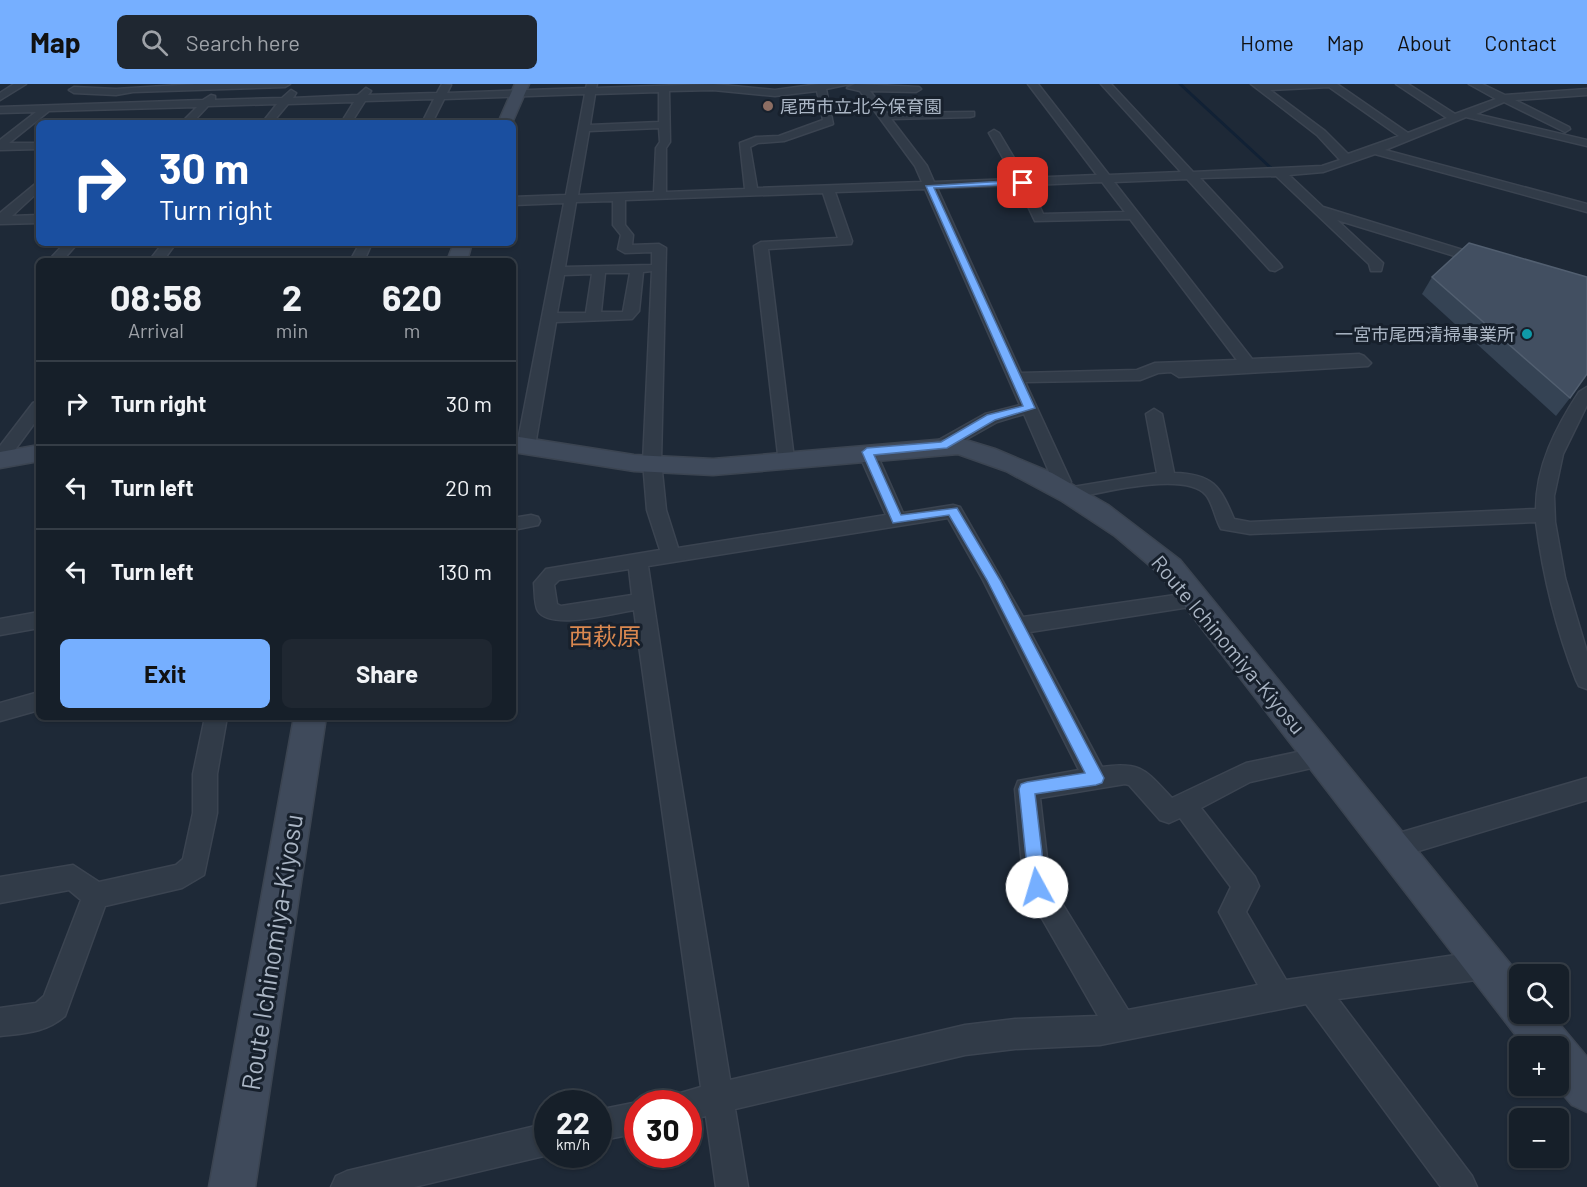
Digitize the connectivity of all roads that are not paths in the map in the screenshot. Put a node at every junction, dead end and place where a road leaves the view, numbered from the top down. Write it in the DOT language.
graph roads {
  1 [pos="21,84"];
  2 [pos="88,84"];
  3 [pos="96,84"];
  4 [pos="285,84"];
  5 [pos="298,84"];
  6 [pos="370,84"];
  7 [pos="446,84"];
  8 [pos="845,84"];
  9 [pos="1033,84"];
  10 [pos="1106,84"];
  11 [pos="1332,84"];
  12 [pos="1401,84"];
  13 [pos="1474,84"];
  14 [pos="1550,84"];
  15 [pos="713,85"];
  16 [pos="223,86"];
  17 [pos="690,86"];
  18 [pos="823,86"];
  19 [pos="861,86"];
  20 [pos="1258,86"];
  21 [pos="0,87"];
  22 [pos="591,87"];
  23 [pos="917,87"];
  24 [pos="149,88"];
  25 [pos="664,88"];
  26 [pos="520,89"];
  27 [pos="11,91"];
  28 [pos="1587,92"];
  29 [pos="1568,93"];
  30 [pos="60,94"];
  31 [pos="440,95"];
  32 [pos="0,97"];
  33 [pos="362,98"];
  34 [pos="286,100"];
  35 [pos="1505,100"];
  36 [pos="206,103"];
  37 [pos="128,106"];
  38 [pos="46,109"];
  39 [pos="278,110"];
  40 [pos="3,111"];
  41 [pos="197,112"];
  42 [pos="970,114"];
  43 [pos="902,115"];
  44 [pos="884,116"];
  45 [pos="1463,116"];
  46 [pos="114,117"];
  47 [pos="189,120"];
  48 [pos="270,120"];
  49 [pos="348,120"];
  50 [pos="428,120"];
  51 [pos="506,120"];
  52 [pos="663,125"];
  53 [pos="582,128"];
  54 [pos="994,133"];
  55 [pos="1407,137"];
  56 [pos="1587,142"];
  57 [pos="0,146"];
  58 [pos="36,146"];
  59 [pos="1376,151"];
  60 [pos="1346,158"];
  61 [pos="1279,172"];
  62 [pos="1190,176"];
  63 [pos="1105,179"];
  64 [pos="1023,183"];
  65 [pos="930,186"];
  66 [pos="36,189"];
  67 [pos="828,190"];
  68 [pos="752,193"];
  69 [pos="660,196"];
  70 [pos="619,198"];
  71 [pos="571,200"];
  72 [pos="516,201"];
  73 [pos="1587,208"];
  74 [pos="1319,210"];
  75 [pos="1133,215"];
  76 [pos="36,219"];
  77 [pos="0,220"];
  78 [pos="69,246"];
  79 [pos="168,246"];
  80 [pos="58,258"];
  81 [pos="158,258"];
  82 [pos="1497,265"];
  83 [pos="659,267"];
  84 [pos="1275,267"];
  85 [pos="1376,267"];
  86 [pos="637,269"];
  87 [pos="599,270"];
  88 [pos="559,271"];
  89 [pos="593,317"];
  90 [pos="550,318"];
  91 [pos="1249,366"];
  92 [pos="1016,378"];
  93 [pos="1587,392"];
  94 [pos="1029,408"];
  95 [pos="36,410"];
  96 [pos="1154,414"];
  97 [pos="519,445"];
  98 [pos="943,445"];
  99 [pos="867,452"];
  100 [pos="36,453"];
  101 [pos="0,459"];
  102 [pos="785,459"];
  103 [pos="652,465"];
  104 [pos="1166,476"];
  105 [pos="1061,491"];
  106 [pos="1547,515"];
  107 [pos="897,520"];
  108 [pos="672,556"];
  109 [pos="638,562"];
  110 [pos="1196,599"];
  111 [pos="643,601"];
  112 [pos="36,621"];
  113 [pos="1017,626"];
  114 [pos="0,627"];
  115 [pos="1587,680"];
  116 [pos="36,702"];
  117 [pos="0,712"];
  118 [pos="215,720"];
  119 [pos="309,720"];
  120 [pos="1321,757"];
  121 [pos="1096,778"];
  122 [pos="1587,789"];
  123 [pos="1184,804"];
  124 [pos="1392,847"];
  125 [pos="0,890"];
  126 [pos="96,895"];
  127 [pos="1483,965"];
  128 [pos="1312,989"];
  129 [pos="1279,995"];
  130 [pos="1509,996"];
  131 [pos="0,1022"];
  132 [pos="1532,1024"];
  133 [pos="1121,1026"];
  134 [pos="1543,1036"];
  135 [pos="1569,1068"];
  136 [pos="1587,1090"];
  137 [pos="718,1097"];
  138 [pos="702,1101"];
  139 [pos="534,1142"];
  140 [pos="231,1187"];
  141 [pos="347,1187"];
  142 [pos="732,1187"];
  143 [pos="1461,1187"];
  1 -- 27 [label="street"];
  2 -- 30 [label="street"];
  3 -- 30 [label="street"];
  4 -- 16 [label="street"];
  5 -- 34 [label="street"];
  6 -- 33 [label="street"];
  7 -- 31 [label="street"];
  8 -- 18 [label="street"];
  9 -- 63 [label="street"];
  10 -- 62 [label="street"];
  11 -- 20 [label="street"];
  11 -- 55 [label="street"];
  12 -- 45 [label="street"];
  13 -- 35 [label="street"];
  14 -- 29 [label="street"];
  15 -- 17 [label="street"];
  15 -- 18 [label="street"];
  16 -- 24 [label="street"];
  16 -- 36 [label="street"];
  17 -- 25 [label="street"];
  18 -- 19 [label="street"];
  18 -- 68 [label="street"];
  19 -- 23 [label="street"];
  19 -- 44 [label="street"];
  20 -- 60 [label="street"];
  21 -- 27 [label="street"];
  22 -- 25 [label="street"];
  22 -- 26 [label="street"];
  22 -- 53 [label="street"];
  23 -- 43 [label="street"];
  24 -- 30 [label="street"];
  24 -- 37 [label="street"];
  25 -- 52 [label="street"];
  26 -- 31 [label="street"];
  26 -- 51 [label="main road"];
  27 -- 32 [label="street"];
  28 -- 29 [label="street"];
  29 -- 35 [label="street"];
  30 -- 40 [label="street"];
  31 -- 33 [label="street"];
  31 -- 50 [label="street"];
  33 -- 34 [label="street"];
  33 -- 49 [label="street"];
  34 -- 36 [label="street"];
  34 -- 39 [label="street"];
  35 -- 45 [label="street"];
  35 -- 56 [label="street"];
  36 -- 37 [label="street"];
  36 -- 41 [label="street"];
  37 -- 38 [label="street"];
  37 -- 46 [label="street"];
  38 -- 40 [label="street"];
  38 -- 57 [label="street"];
  39 -- 41 [label="street"];
  39 -- 48 [label="street"];
  41 -- 47 [label="street"];
  42 -- 43 [label="street"];
  43 -- 44 [label="street"];
  44 -- 65 [label="street"];
  45 -- 55 [label="street"];
  45 -- 56 [label="street"];
  45 -- 59 [label="street"];
  52 -- 53 [label="street"];
  52 -- 69 [label="street"];
  53 -- 71 [label="street"];
  54 -- 64 [label="street"];
  55 -- 59 [label="street"];
  57 -- 58 [label="street"];
  59 -- 60 [label="street"];
  59 -- 73 [label="street"];
  60 -- 61 [label="street"];
  61 -- 62 [label="street"];
  61 -- 74 [label="street"];
  62 -- 63 [label="street"];
  62 -- 84 [label="street"];
  63 -- 64 [label="street"];
  63 -- 75 [label="street"];
  64 -- 65 [label="street"];
  64 -- 75 [label="street"];
  65 -- 67 [label="street"];
  65 -- 92 [label="street"];
  66 -- 77 [label="street"];
  67 -- 68 [label="street"];
  67 -- 102 [label="street"];
  68 -- 69 [label="street"];
  69 -- 70 [label="street"];
  70 -- 71 [label="street"];
  70 -- 83 [label="street"];
  71 -- 72 [label="street"];
  71 -- 88 [label="street"];
  74 -- 82 [label="street"];
  74 -- 85 [label="street"];
  75 -- 91 [label="street"];
  76 -- 77 [label="street"];
  78 -- 80 [label="street"];
  79 -- 81 [label="street"];
  83 -- 86 [label="street"];
  83 -- 103 [label="street"];
  86 -- 87 [label="street"];
  86 -- 89 [label="street"];
  87 -- 88 [label="street"];
  87 -- 89 [label="street"];
  88 -- 90 [label="street"];
  89 -- 90 [label="street"];
  90 -- 97 [label="street"];
  91 -- 91 [label="street"];
  91 -- 92 [label="street"];
  92 -- 94 [label="street"];
  93 -- 106 [label="street"];
  94 -- 98 [label="street"];
  94 -- 105 [label="street"];
  95 -- 101 [label="street"];
  96 -- 104 [label="street"];
  97 -- 103 [label="main road, Route Ichinomiya-Kiyosu"];
  98 -- 99 [label="main road, Route Ichinomiya-Kiyosu"];
  98 -- 105 [label="main road, Route Ichinomiya-Kiyosu"];
  99 -- 102 [label="main road, Route Ichinomiya-Kiyosu"];
  99 -- 107 [label="street"];
  100 -- 101 [label="main road"];
  102 -- 103 [label="main road, Route Ichinomiya-Kiyosu"];
  103 -- 108 [label="street"];
  104 -- 105 [label="street"];
  104 -- 106 [label="street"];
  105 -- 110 [label="main road, Route Ichinomiya-Kiyosu"];
  106 -- 115 [label="street"];
  107 -- 108 [label="street"];
  107 -- 113 [label="street"];
  108 -- 109 [label="street"];
  109 -- 111 [label="street"];
  109 -- 111 [label="street"];
  110 -- 113 [label="street"];
  110 -- 120 [label="main road, Route Ichinomiya-Kiyosu"];
  111 -- 137 [label="street"];
  112 -- 114 [label="street"];
  113 -- 121 [label="street"];
  116 -- 117 [label="street"];
  118 -- 126 [label="street"];
  119 -- 140 [label="main road, Route Ichinomiya-Kiyosu"];
  120 -- 123 [label="street"];
  120 -- 124 [label="main road, Route Ichinomiya-Kiyosu"];
  121 -- 123 [label="street"];
  121 -- 133 [label="street"];
  122 -- 124 [label="street"];
  123 -- 129 [label="street"];
  124 -- 127 [label="main road, Route Ichinomiya-Kiyosu"];
  125 -- 126 [label="street"];
  126 -- 131 [label="street"];
  127 -- 128 [label="street"];
  127 -- 130 [label="main road, Route Ichinomiya-Kiyosu"];
  128 -- 129 [label="street"];
  128 -- 143 [label="street"];
  129 -- 133 [label="street"];
  132 -- 134 [label="main road"];
  133 -- 137 [label="street"];
  135 -- 136 [label="main road"];
  137 -- 138 [label="street"];
  137 -- 142 [label="street"];
  139 -- 141 [label="street"];
}
